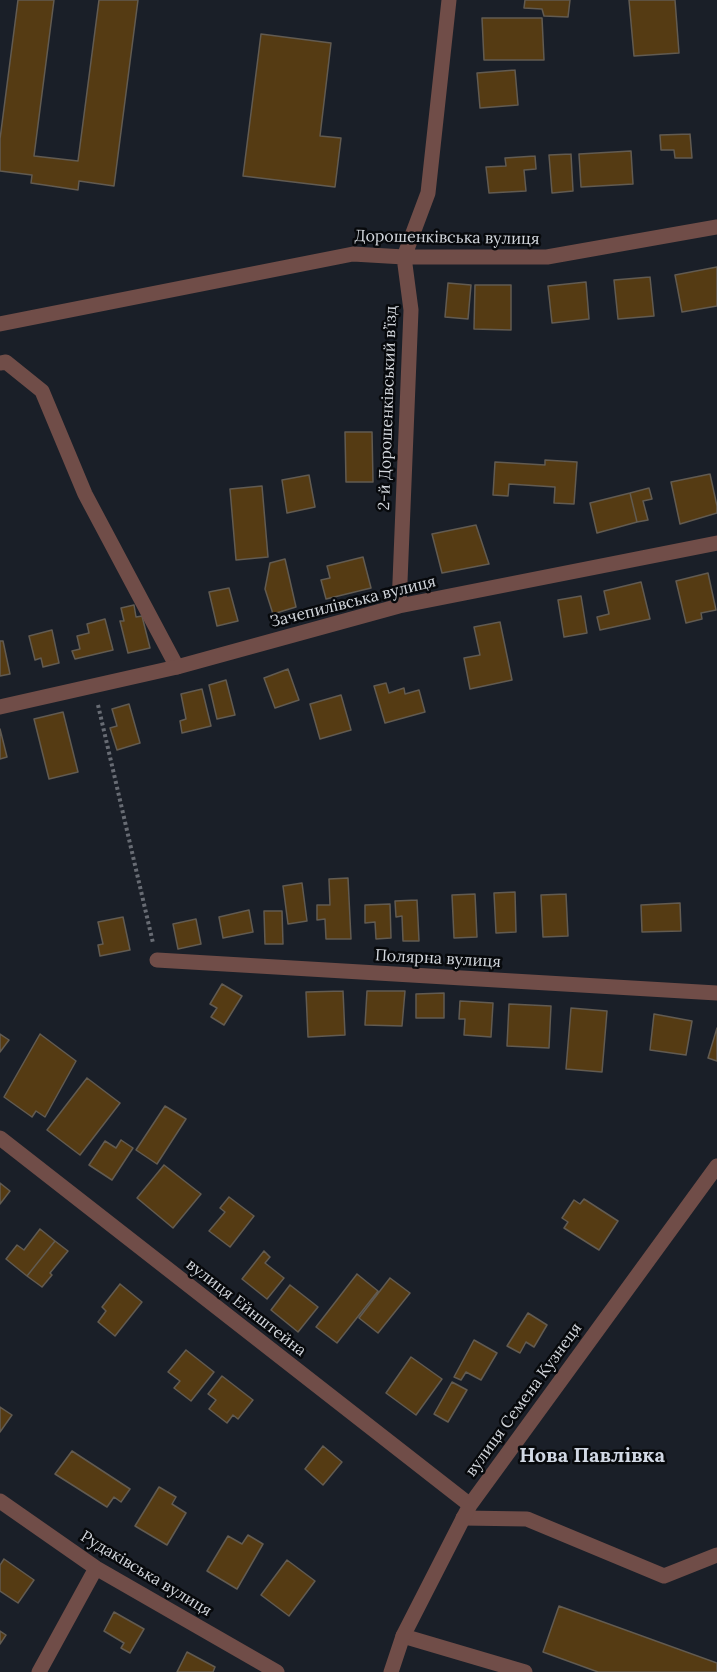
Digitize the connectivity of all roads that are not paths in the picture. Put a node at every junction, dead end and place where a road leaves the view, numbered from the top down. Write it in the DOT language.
graph roads {
  1 [pos="449,0"];
  2 [pos="717,227"];
  3 [pos="404,257"];
  4 [pos="0,324"];
  5 [pos="2,361"];
  6 [pos="717,543"];
  7 [pos="399,606"];
  8 [pos="177,667"];
  9 [pos="0,707"];
  10 [pos="157,960"];
  11 [pos="717,993"];
  12 [pos="0,1138"];
  13 [pos="717,1167"];
  14 [pos="0,1501"];
  15 [pos="466,1512"];
  16 [pos="717,1555"];
  17 [pos="96,1568"];
  18 [pos="403,1636"];
  19 [pos="39,1672"];
  20 [pos="277,1672"];
  21 [pos="391,1672"];
  22 [pos="525,1672"];
  1 -- 3 [label="street, 2-й Дорошенківський в’їзд"];
  2 -- 3 [label="street, Дорошенківська вулиця"];
  3 -- 4 [label="street, Дорошенківська вулиця"];
  3 -- 7 [label="street, 2-й Дорошенківський в’їзд"];
  5 -- 8 [label="street"];
  6 -- 7 [label="street, Зачепилівська вулиця"];
  7 -- 8 [label="street, Зачепилівська вулиця"];
  8 -- 9 [label="street, Зачепилівська вулиця"];
  10 -- 11 [label="street, Полярна вулиця"];
  12 -- 15 [label="street, вулиця Ейнштейна"];
  13 -- 15 [label="street, вулиця Семена Кузнеця"];
  14 -- 17 [label="street, Рудаківська вулиця"];
  15 -- 16 [label="street"];
  15 -- 18 [label="street, вулиця Семена Кузнеця"];
  17 -- 19 [label="street"];
  17 -- 20 [label="street, Рудаківська вулиця"];
  18 -- 21 [label="street, вулиця Семена Кузнеця"];
  18 -- 22 [label="street"];
}
